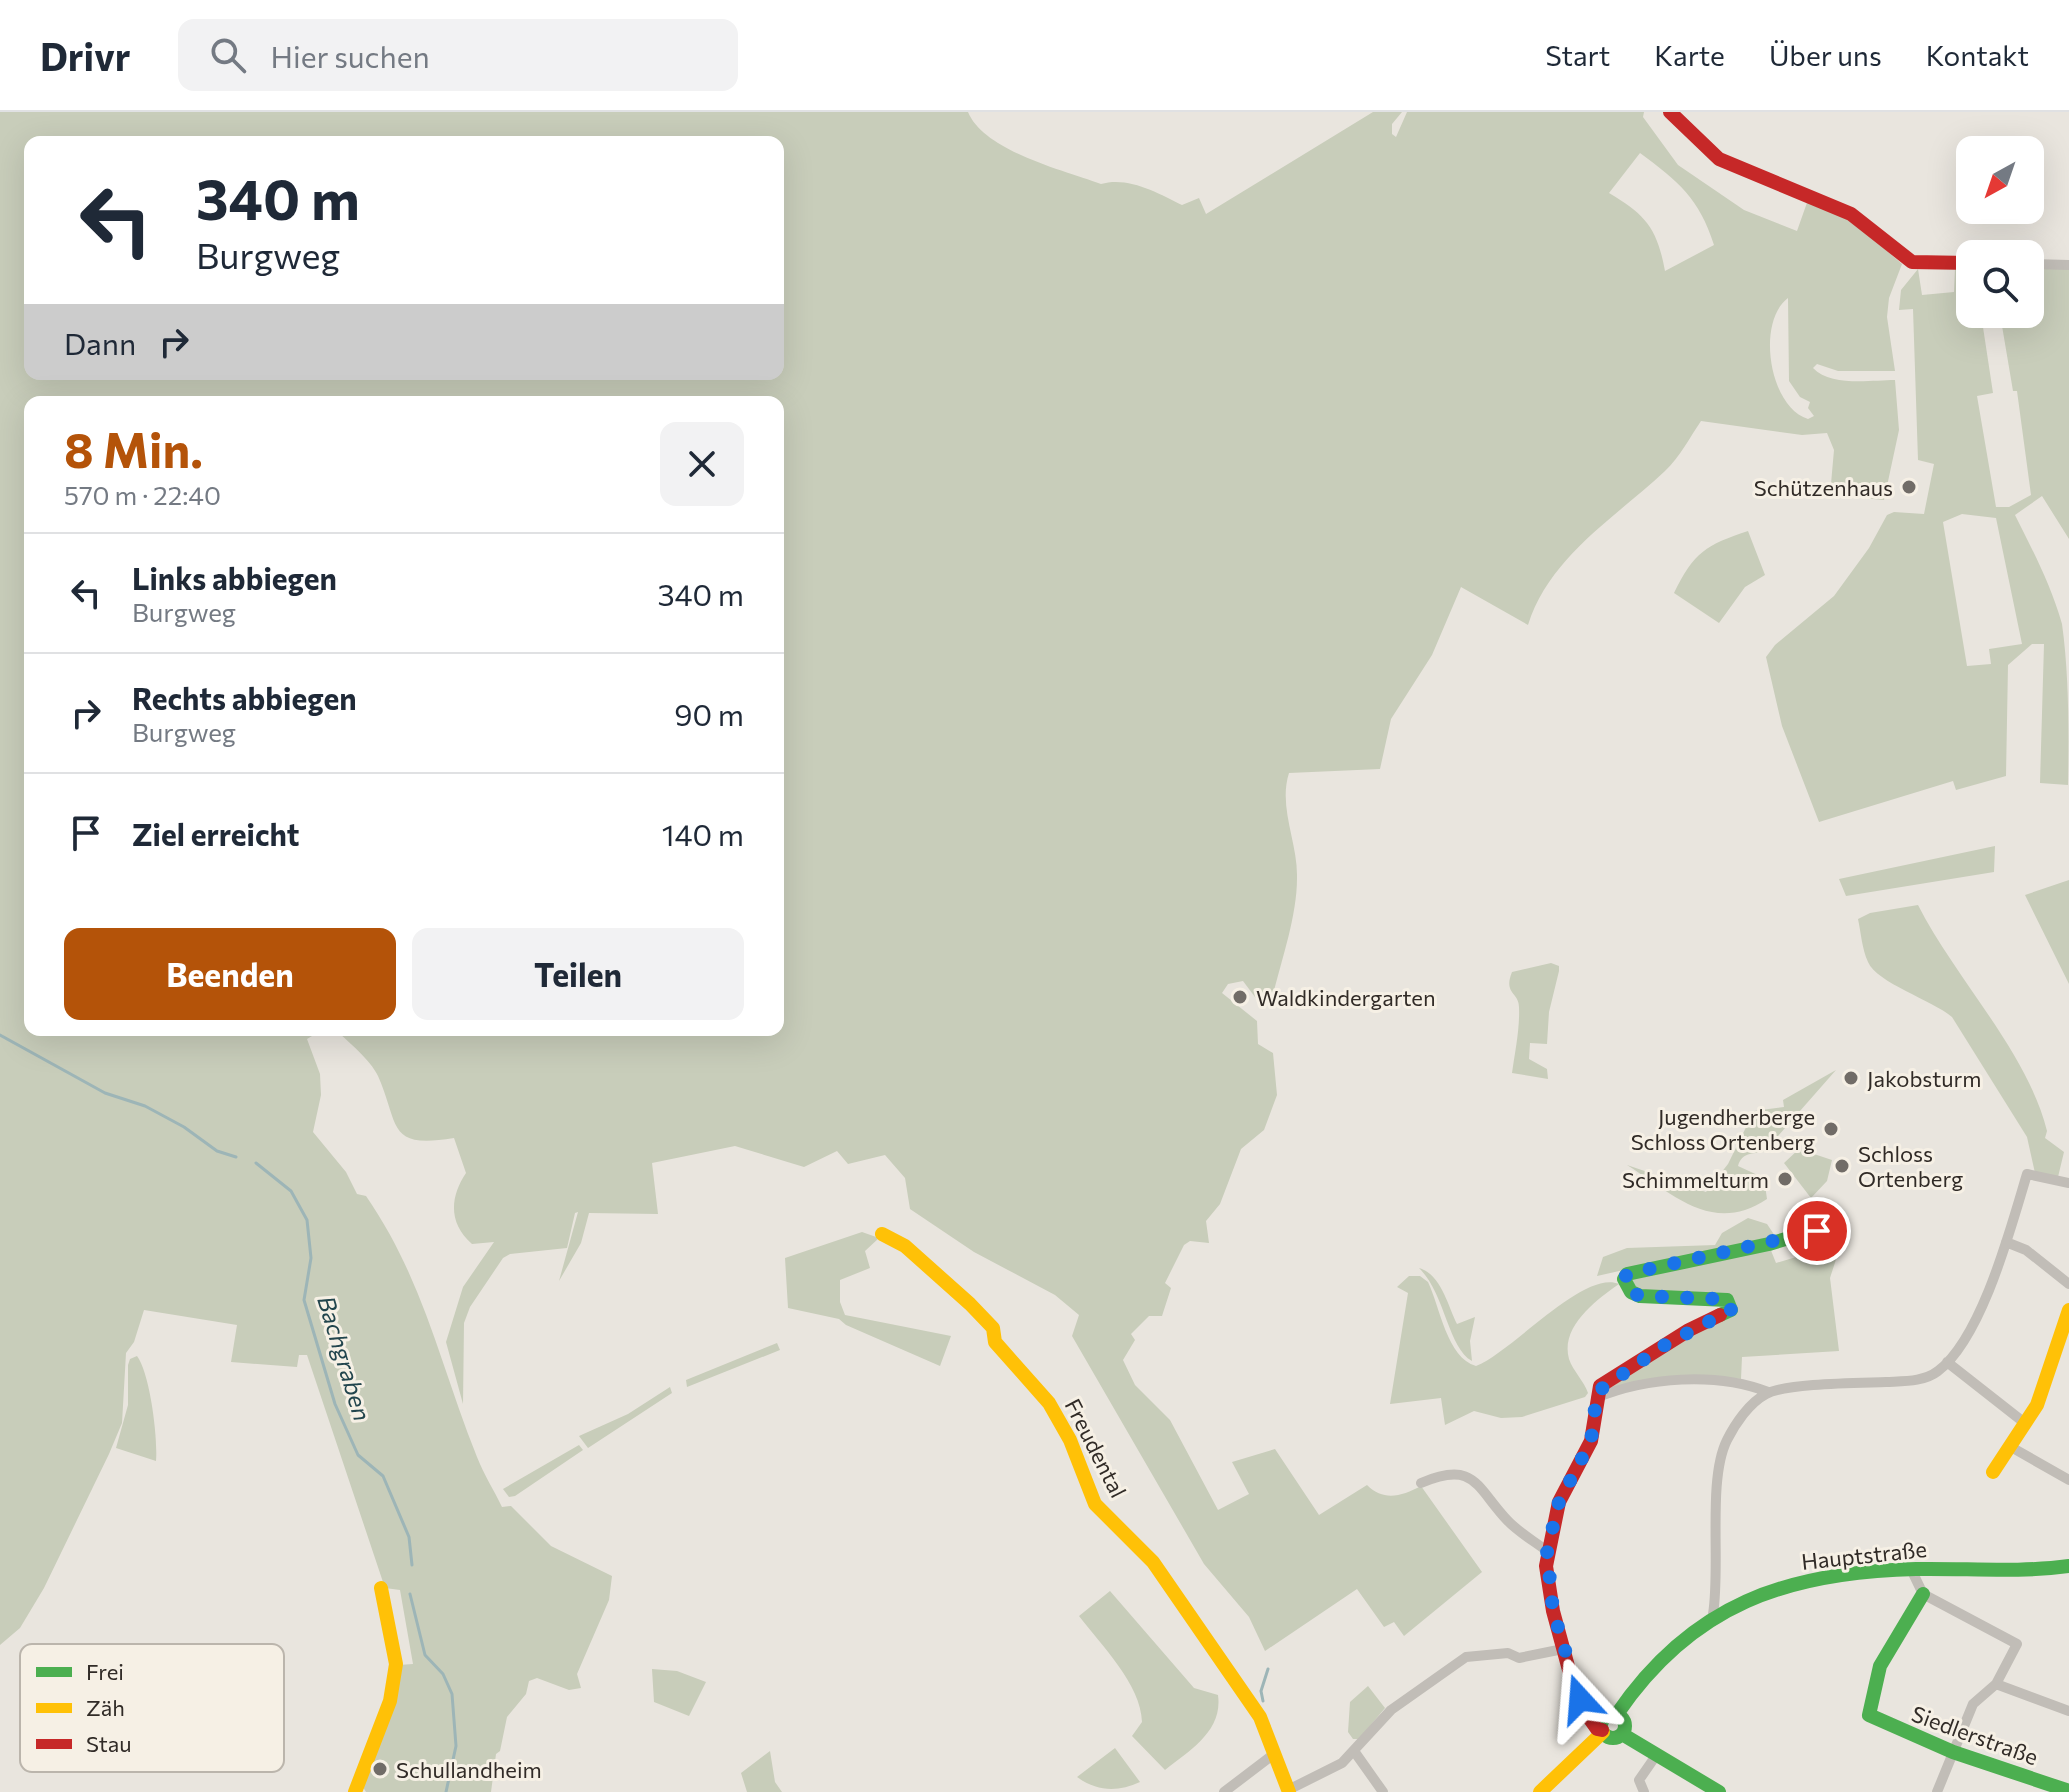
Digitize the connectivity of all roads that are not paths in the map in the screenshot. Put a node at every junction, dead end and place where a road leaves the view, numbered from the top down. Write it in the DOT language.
graph roads {
  1 [pos="1670,112"];
  2 [pos="1956,263"];
  3 [pos="2044,264"];
  4 [pos="2069,265"];
  5 [pos="2069,1183"];
  6 [pos="1829,1226"];
  7 [pos="882,1234"];
  8 [pos="2006,1242"];
  9 [pos="2069,1284"];
  10 [pos="2069,1310"];
  11 [pos="1947,1362"];
  12 [pos="1768,1392"];
  13 [pos="1596,1398"];
  14 [pos="2026,1424"];
  15 [pos="2011,1447"];
  16 [pos="1993,1472"];
  17 [pos="2069,1480"];
  18 [pos="1421,1483"];
  19 [pos="1547,1551"];
  20 [pos="2069,1566"];
  21 [pos="1911,1569"];
  22 [pos="381,1588"];
  23 [pos="1923,1594"];
  24 [pos="1713,1614"];
  25 [pos="1563,1649"];
  26 [pos="1996,1684"];
  27 [pos="2069,1711"];
  28 [pos="1617,1714"];
  29 [pos="1602,1731"];
  30 [pos="1622,1734"];
  31 [pos="1354,1751"];
  32 [pos="1953,1752"];
  33 [pos="1274,1754"];
  34 [pos="1655,1757"];
  35 [pos="1288,1791"];
  36 [pos="2069,1791"];
  37 [pos="355,1792"];
  38 [pos="1224,1792"];
  39 [pos="1383,1792"];
  40 [pos="1540,1792"];
  41 [pos="1644,1792"];
  42 [pos="1719,1792"];
  43 [pos="1937,1792"];
  1 -- 2 [label="street"];
  3 -- 4 [label="street"];
  5 -- 8 [label="street"];
  6 -- 13 [label="street"];
  7 -- 33 [label="street, Freudental"];
  8 -- 9 [label="street"];
  8 -- 11 [label="street"];
  10 -- 14 [label="street"];
  11 -- 12 [label="street"];
  11 -- 14 [label="street"];
  12 -- 13 [label="street"];
  12 -- 24 [label="street"];
  13 -- 19 [label="street"];
  14 -- 15 [label="street"];
  15 -- 16 [label="street"];
  15 -- 17 [label="street"];
  18 -- 19 [label="street"];
  19 -- 25 [label="street"];
  20 -- 21 [label="street, Hauptstraße"];
  21 -- 23 [label="street"];
  21 -- 24 [label="street, Hauptstraße"];
  22 -- 37 [label="street"];
  23 -- 26 [label="street"];
  23 -- 32 [label="street, Siedlerstraße"];
  24 -- 28 [label="street, Hauptstraße"];
  25 -- 29 [label="street"];
  25 -- 31 [label="street"];
  26 -- 27 [label="street"];
  26 -- 32 [label="street"];
  28 -- 29 [label="street"];
  28 -- 30 [label="street"];
  29 -- 30 [label="street"];
  29 -- 40 [label="street"];
  30 -- 34 [label="street"];
  31 -- 35 [label="street"];
  31 -- 39 [label="street"];
  32 -- 36 [label="street, Siedlerstraße"];
  32 -- 43 [label="street"];
  33 -- 35 [label="street, Freudental"];
  33 -- 38 [label="street"];
  34 -- 41 [label="street"];
  34 -- 42 [label="street"];
}
